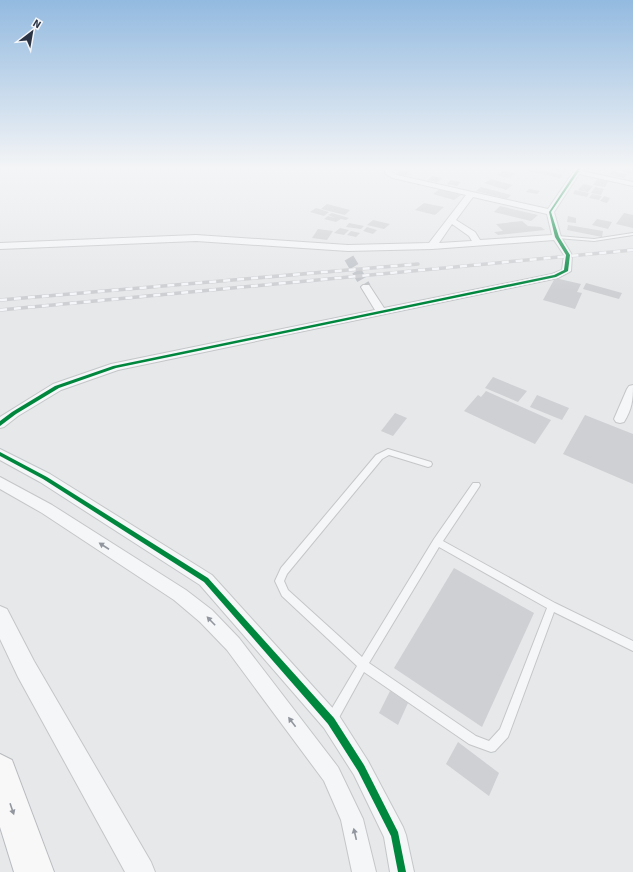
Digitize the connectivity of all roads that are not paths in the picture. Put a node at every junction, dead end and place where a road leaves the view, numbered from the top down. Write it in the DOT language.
graph roads {
  1 [pos="460,209"];
  2 [pos="534,209"];
  3 [pos="552,209"];
  4 [pos="550,212"];
  5 [pos="452,220"];
  6 [pos="633,234"];
  7 [pos="557,237"];
  8 [pos="478,243"];
  9 [pos="455,244"];
  10 [pos="0,246"];
  11 [pos="432,246"];
  12 [pos="349,258"];
  13 [pos="366,288"];
  14 [pos="381,312"];
  15 [pos="633,389"];
  16 [pos="620,419"];
  17 [pos="0,424"];
  18 [pos="0,454"];
  19 [pos="428,464"];
  20 [pos="0,482"];
  21 [pos="476,485"];
  22 [pos="437,542"];
  23 [pos="552,606"];
  24 [pos="0,616"];
  25 [pos="633,646"];
  26 [pos="363,665"];
  27 [pos="331,721"];
  28 [pos="0,772"];
  29 [pos="34,872"];
  30 [pos="141,872"];
  31 [pos="364,872"];
  32 [pos="402,872"];
  1 -- 5 [label="street"];
  2 -- 4 [label="street"];
  3 -- 4 [label="street"];
  4 -- 7 [label="street"];
  5 -- 8 [label="street"];
  5 -- 11 [label="street"];
  6 -- 7 [label="lane"];
  7 -- 8 [label="street"];
  7 -- 14 [label="street"];
  8 -- 9 [label="street"];
  9 -- 11 [label="street"];
  9 -- 12 [label="street"];
  10 -- 11 [label="street"];
  13 -- 14 [label="street"];
  14 -- 17 [label="street"];
  15 -- 16 [label="street"];
  18 -- 27 [label="street"];
  19 -- 26 [label="lane"];
  31 -- 20 [label="street, one-way"];
  21 -- 22 [label="lane"];
  22 -- 23 [label="lane"];
  22 -- 26 [label="lane"];
  23 -- 25 [label="lane"];
  23 -- 26 [label="lane"];
  24 -- 30 [label="street"];
  26 -- 27 [label="lane"];
  27 -- 32 [label="street"];
  28 -- 29 [label="highway, one-way"];
}
